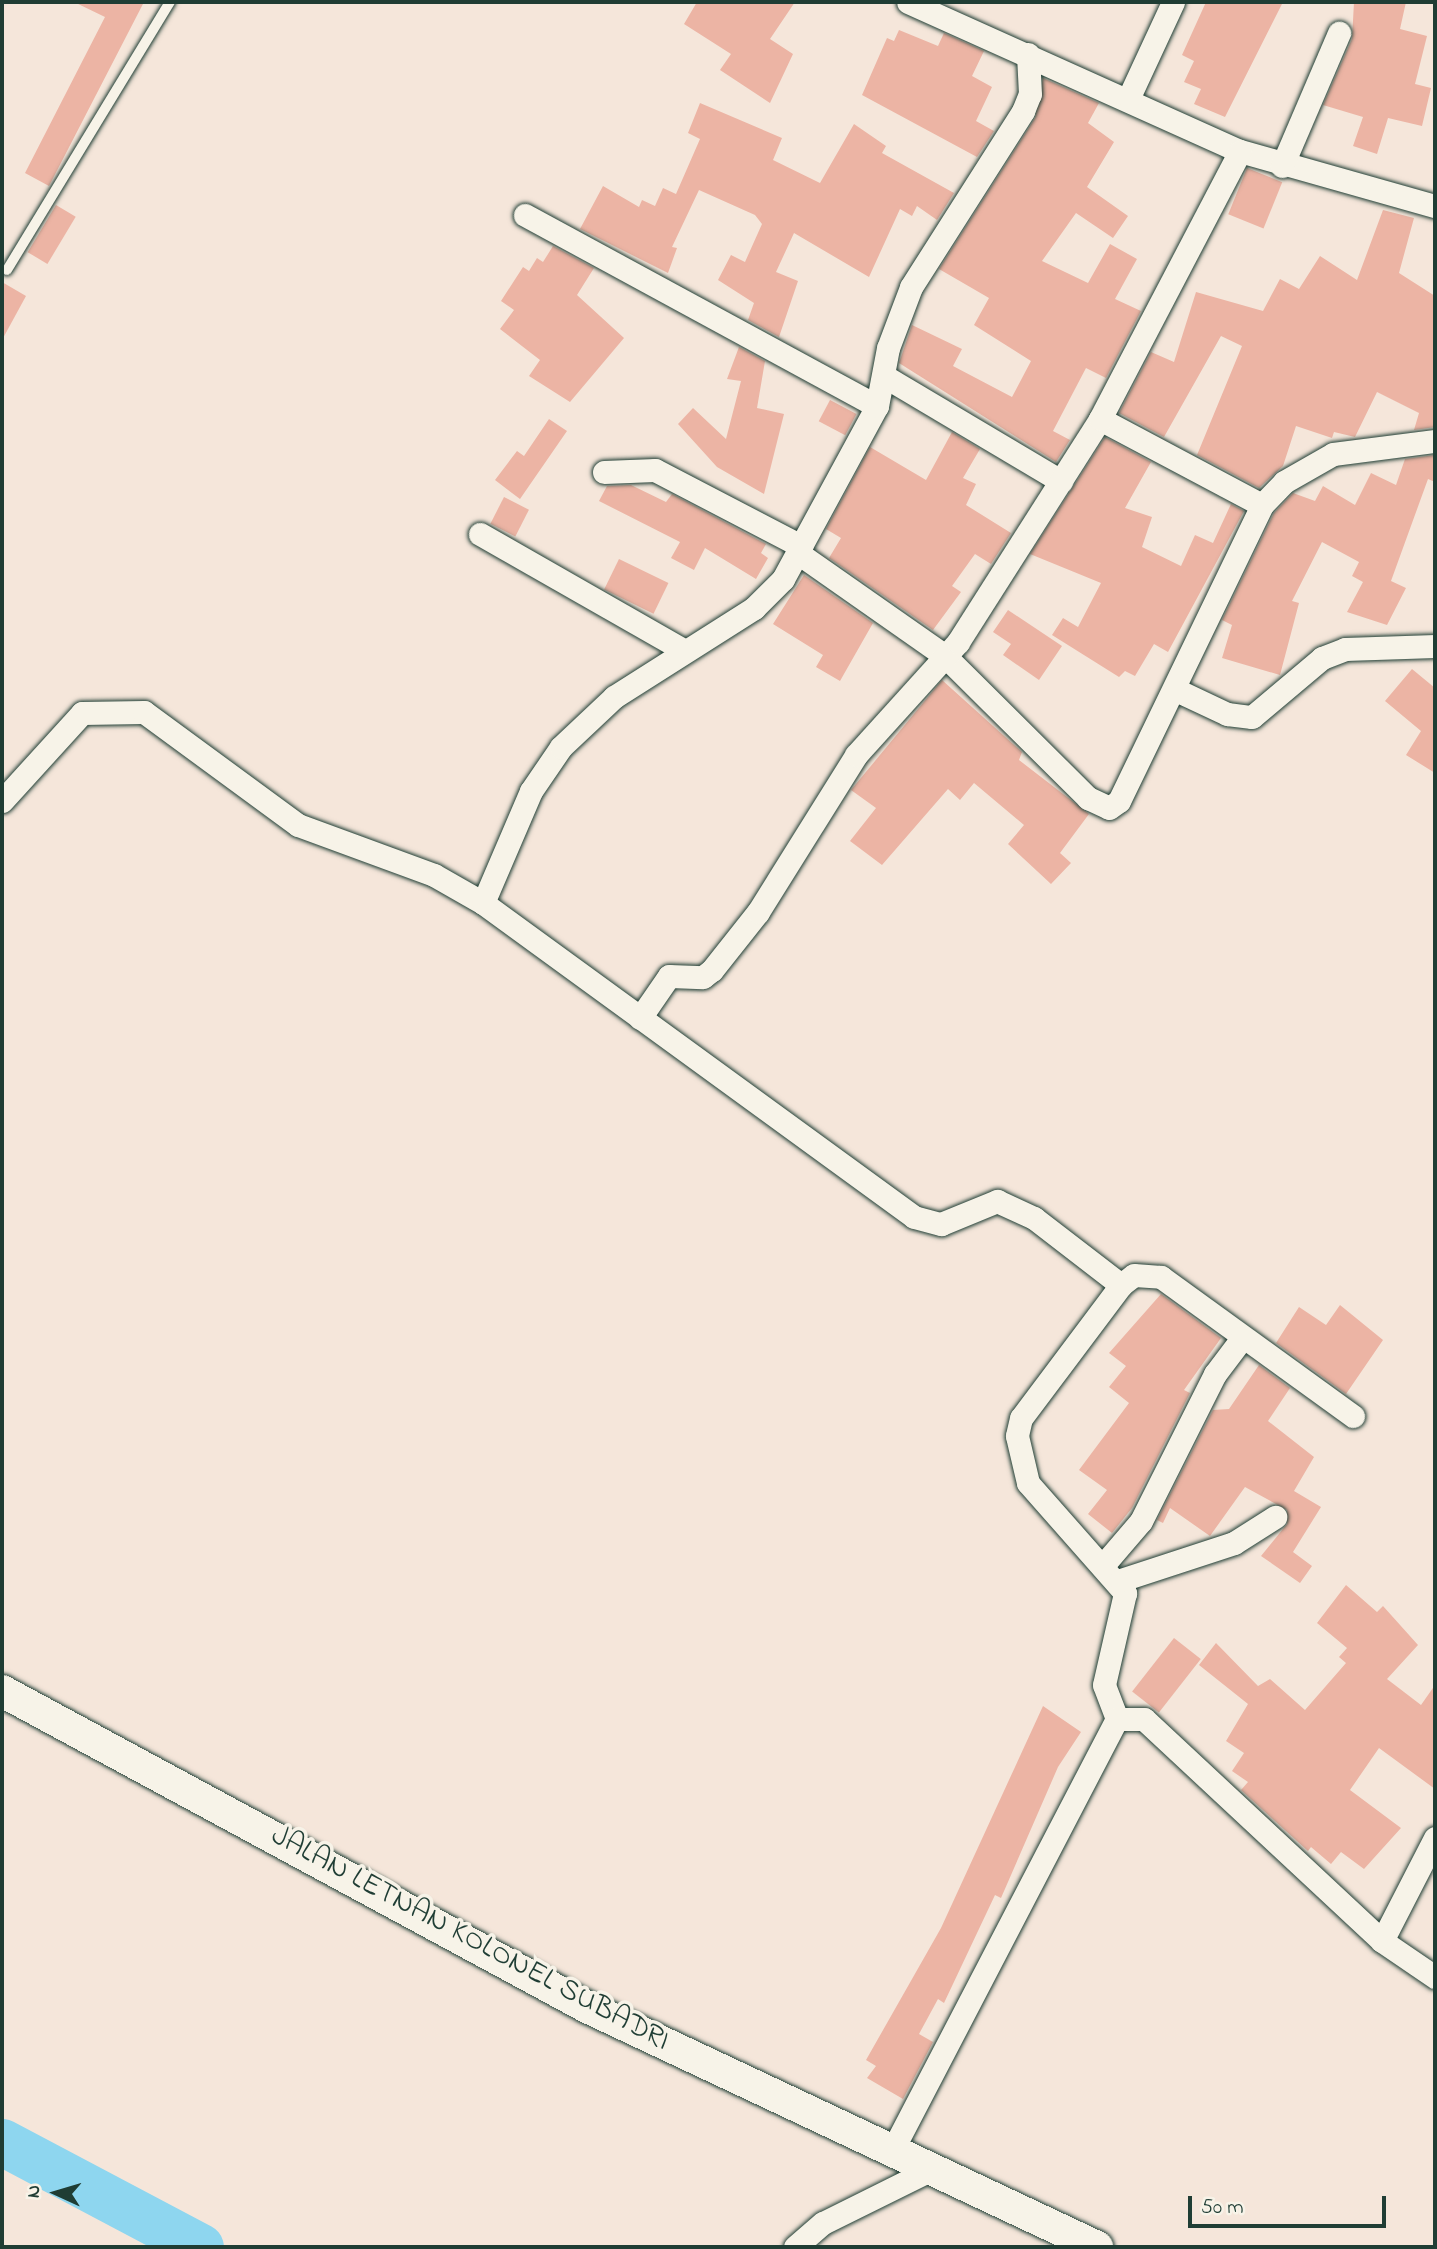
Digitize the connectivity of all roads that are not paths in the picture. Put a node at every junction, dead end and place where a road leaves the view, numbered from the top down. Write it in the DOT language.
graph roads {
  1 [pos="170,2"];
  2 [pos="908,2"];
  3 [pos="1173,2"];
  4 [pos="937,7"];
  5 [pos="1339,33"];
  6 [pos="1028,54"];
  7 [pos="1129,97"];
  8 [pos="1240,151"];
  9 [pos="1282,166"];
  10 [pos="1435,206"];
  11 [pos="526,215"];
  12 [pos="7,270"];
  13 [pos="884,376"];
  14 [pos="877,406"];
  15 [pos="1100,419"];
  16 [pos="1435,441"];
  17 [pos="604,472"];
  18 [pos="1061,481"];
  19 [pos="1262,505"];
  20 [pos="480,534"];
  21 [pos="799,549"];
  22 [pos="1435,646"];
  23 [pos="682,650"];
  24 [pos="945,656"];
  25 [pos="1174,689"];
  26 [pos="2,801"];
  27 [pos="483,903"];
  28 [pos="640,1018"];
  29 [pos="1121,1285"];
  30 [pos="1243,1336"];
  31 [pos="1353,1416"];
  32 [pos="1275,1517"];
  33 [pos="1105,1563"];
  34 [pos="1121,1580"];
  35 [pos="2,1690"];
  36 [pos="1117,1719"];
  37 [pos="1435,1838"];
  38 [pos="1382,1941"];
  39 [pos="1435,1977"];
  40 [pos="893,2149"];
  41 [pos="930,2169"];
  42 [pos="795,2247"];
  43 [pos="1097,2247"];
  1 -- 12 [label="lane"];
  2 -- 4 [label="street"];
  3 -- 7 [label="street"];
  4 -- 6 [label="street"];
  5 -- 9 [label="street"];
  6 -- 7 [label="street"];
  6 -- 13 [label="street"];
  7 -- 8 [label="street"];
  8 -- 9 [label="street"];
  8 -- 15 [label="street"];
  9 -- 10 [label="street"];
  11 -- 14 [label="street"];
  13 -- 14 [label="street"];
  13 -- 18 [label="street"];
  14 -- 21 [label="street"];
  15 -- 18 [label="street"];
  15 -- 19 [label="street"];
  16 -- 19 [label="street"];
  17 -- 21 [label="street"];
  18 -- 24 [label="street"];
  19 -- 25 [label="street"];
  20 -- 23 [label="street"];
  21 -- 23 [label="street"];
  21 -- 24 [label="street"];
  22 -- 25 [label="street"];
  23 -- 27 [label="street"];
  24 -- 25 [label="street"];
  24 -- 28 [label="street"];
  26 -- 27 [label="street"];
  27 -- 28 [label="street"];
  28 -- 29 [label="street"];
  29 -- 30 [label="street"];
  29 -- 33 [label="street"];
  30 -- 31 [label="street"];
  30 -- 33 [label="street"];
  32 -- 34 [label="street"];
  33 -- 34 [label="street"];
  34 -- 36 [label="street"];
  35 -- 40 [label="main road, JALAN LETNAN KOLONEL SUBADRI"];
  36 -- 38 [label="street"];
  36 -- 40 [label="street"];
  37 -- 38 [label="street"];
  38 -- 39 [label="street"];
  40 -- 41 [label="main road, JALAN LETNAN KOLONEL SUBADRI"];
  41 -- 42 [label="street"];
  41 -- 43 [label="main road, JALAN LETNAN KOLONEL SUBADRI"];
}
